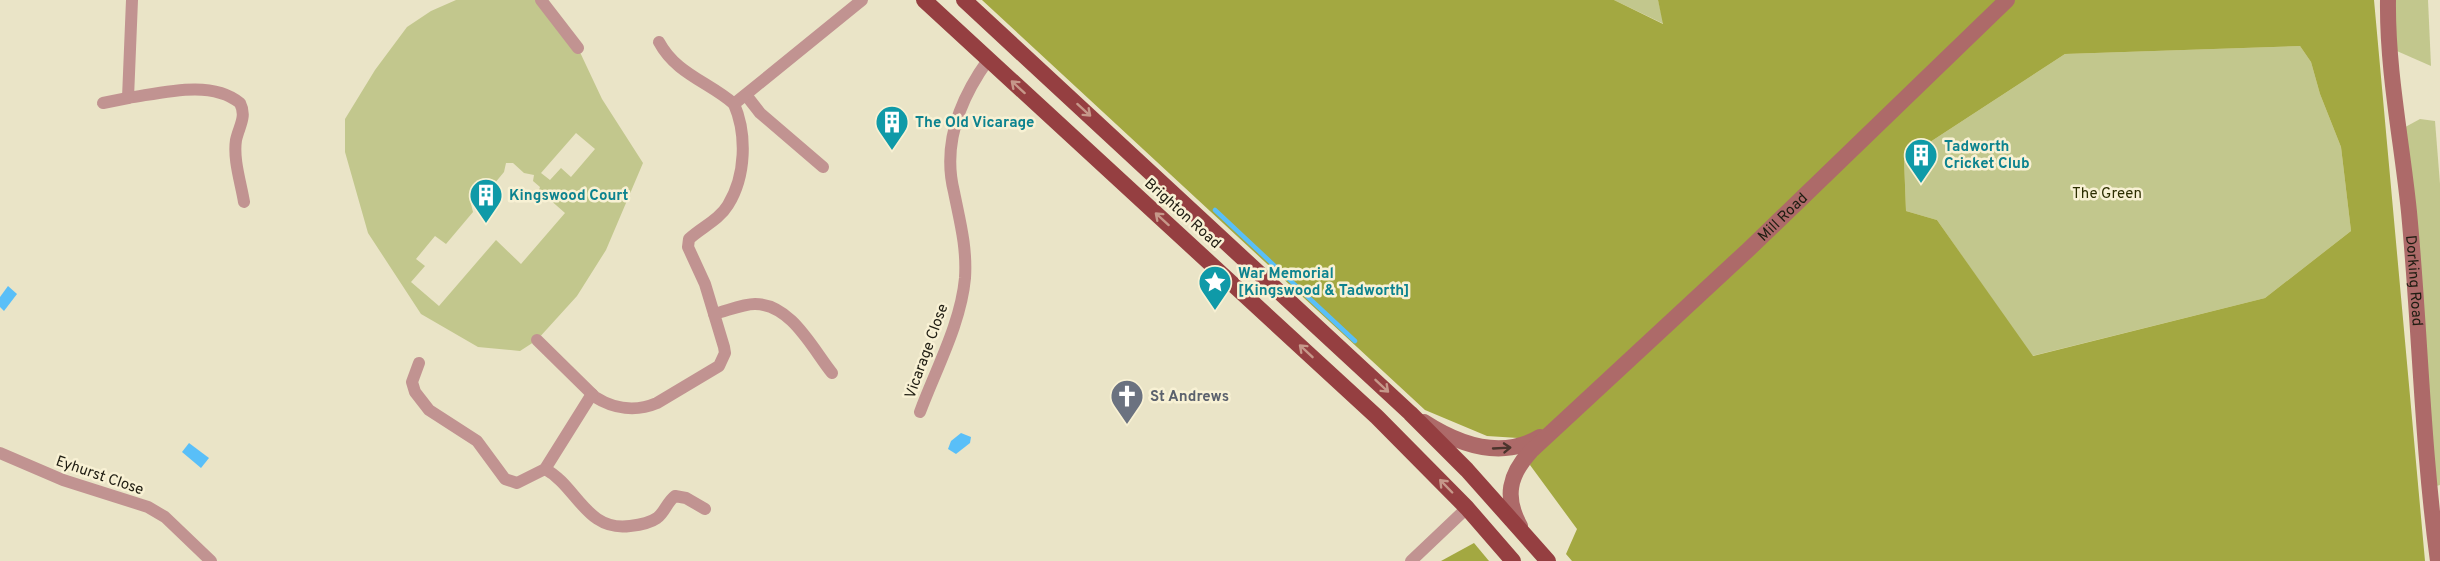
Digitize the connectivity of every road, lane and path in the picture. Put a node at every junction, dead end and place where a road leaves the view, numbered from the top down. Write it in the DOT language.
graph roads {
  1 [pos="132,0"];
  2 [pos="541,0"];
  3 [pos="924,0"];
  4 [pos="964,0"];
  5 [pos="2007,0"];
  6 [pos="2388,0"];
  7 [pos="858,1"];
  8 [pos="659,42"];
  9 [pos="578,48"];
  10 [pos="988,60"];
  11 [pos="746,95"];
  12 [pos="128,98"];
  13 [pos="103,103"];
  14 [pos="734,104"];
  15 [pos="823,167"];
  16 [pos="244,202"];
  17 [pos="714,314"];
  18 [pos="537,340"];
  19 [pos="419,363"];
  20 [pos="832,373"];
  21 [pos="592,394"];
  22 [pos="920,412"];
  23 [pos="1410,413"];
  24 [pos="1553,428"];
  25 [pos="0,453"];
  26 [pos="545,469"];
  27 [pos="1467,507"];
  28 [pos="705,509"];
  29 [pos="1522,530"];
  30 [pos="211,561"];
  31 [pos="1411,561"];
  32 [pos="1513,561"];
  33 [pos="1548,561"];
  34 [pos="2438,561"];
  1 -- 12 [label="street"];
  2 -- 9 [label="street"];
  3 -- 10 [label="highway, Brighton Road"];
  4 -- 23 [label="highway, Brighton Road, one-way"];
  5 -- 24 [label="main road, Mill Road"];
  6 -- 34 [label="main road, Dorking Road"];
  7 -- 11 [label="street"];
  8 -- 14 [label="street"];
  10 -- 22 [label="street, Vicarage Close"];
  27 -- 10 [label="highway, Brighton Road, one-way"];
  11 -- 14 [label="street"];
  11 -- 15 [label="street"];
  12 -- 13 [label="street"];
  12 -- 16 [label="street"];
  14 -- 17 [label="street"];
  17 -- 20 [label="street"];
  17 -- 21 [label="street"];
  18 -- 21 [label="street"];
  19 -- 26 [label="street"];
  21 -- 26 [label="street"];
  23 -- 24 [label="main road, Mill Road, one-way"];
  23 -- 29 [label="highway, Brighton Road"];
  24 -- 29 [label="main road, Mill Road"];
  25 -- 30 [label="street, Eyhurst Close"];
  26 -- 28 [label="street"];
  27 -- 31 [label="street"];
  27 -- 32 [label="highway, Brighton Road"];
  29 -- 33 [label="highway, Brighton Road"];
}
